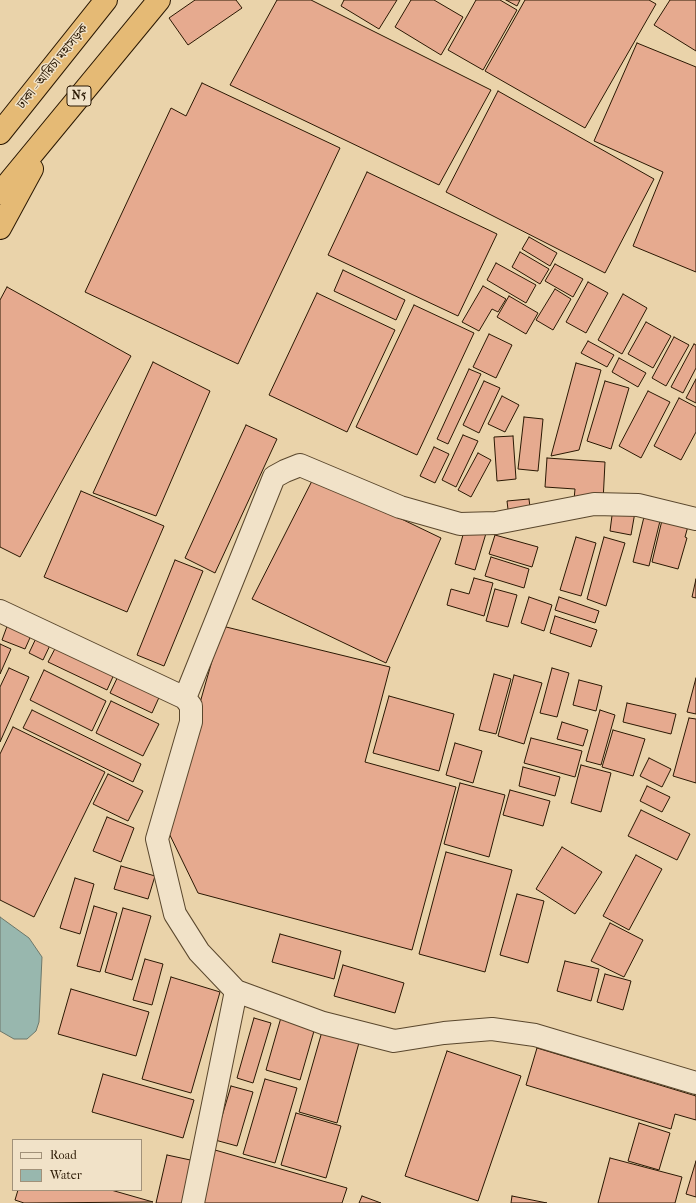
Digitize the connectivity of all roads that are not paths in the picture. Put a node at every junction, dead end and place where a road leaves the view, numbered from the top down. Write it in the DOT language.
graph roads {
  1 [pos="106,0"];
  2 [pos="159,0"];
  3 [pos="26,100"];
  4 [pos="0,121"];
  5 [pos="57,124"];
  6 [pos="0,133"];
  7 [pos="0,193"];
  8 [pos="0,228"];
  9 [pos="696,519"];
  10 [pos="0,611"];
  11 [pos="185,698"];
  12 [pos="236,991"];
  13 [pos="696,1082"];
  14 [pos="193,1203"];
  1 -- 3 [label="highway, ঢাকা - আরিচা মহাসড়ক"];
  2 -- 5 [label="highway, N5"];
  3 -- 4 [label="highway"];
  3 -- 6 [label="highway, ঢাকা - আরিচা মহাসড়ক"];
  5 -- 7 [label="highway, N5"];
  5 -- 8 [label="highway"];
  9 -- 11 [label="street"];
  10 -- 11 [label="street"];
  11 -- 12 [label="street"];
  12 -- 13 [label="street"];
  12 -- 14 [label="street"];
}
